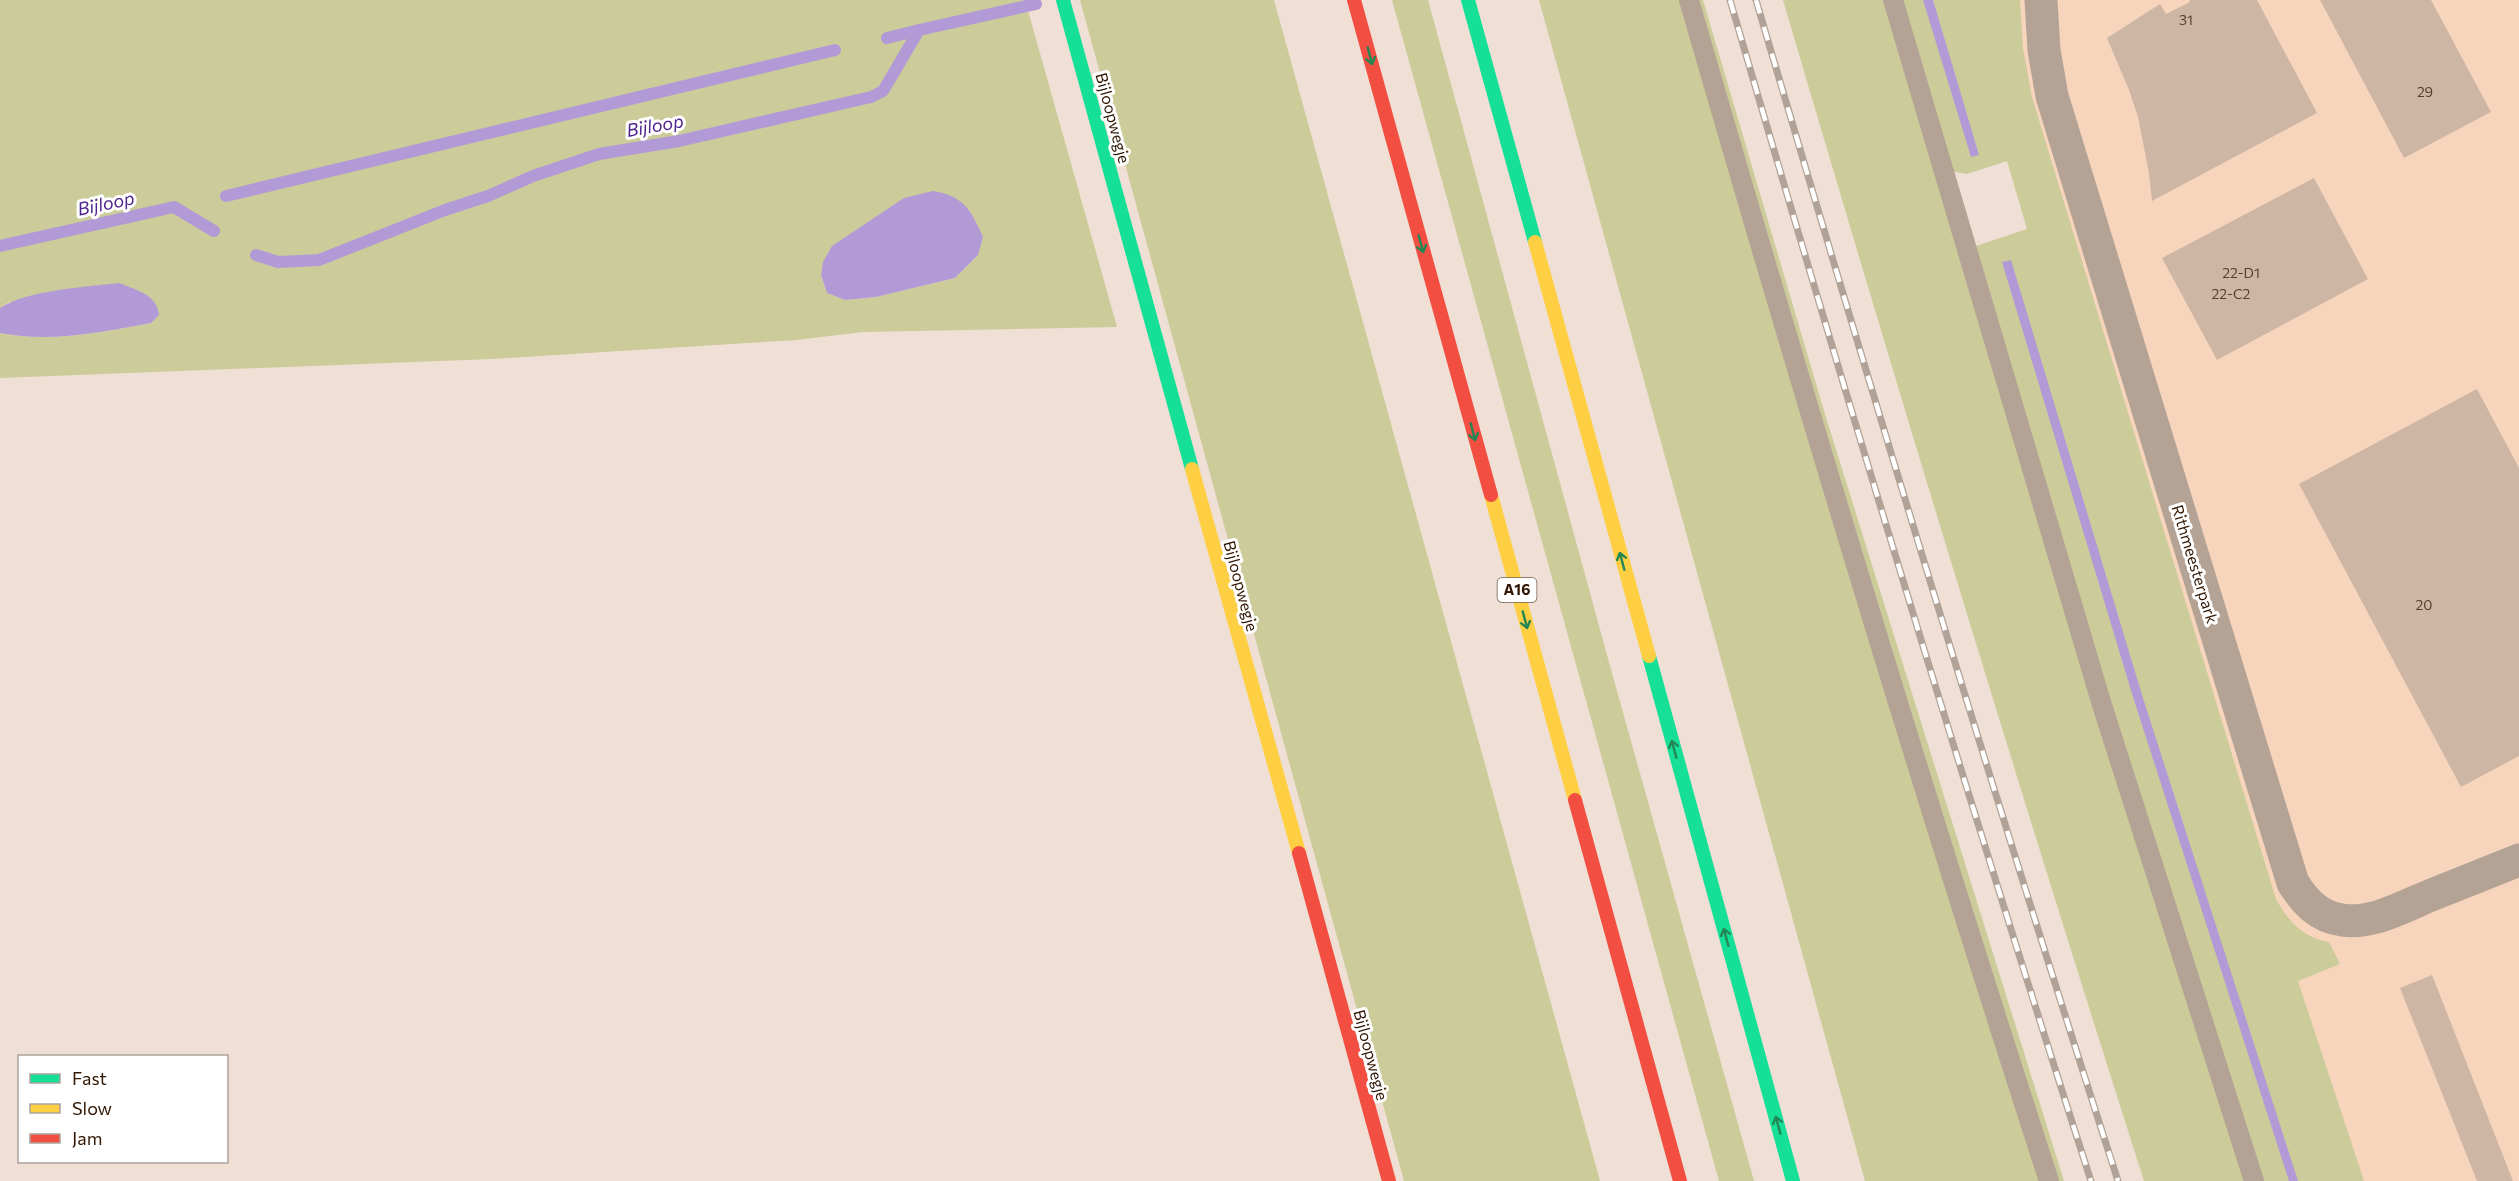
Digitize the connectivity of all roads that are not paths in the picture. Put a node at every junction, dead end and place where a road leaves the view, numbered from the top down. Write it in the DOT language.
graph roads {
  1 [pos="1063,0"];
  2 [pos="1354,0"];
  3 [pos="1468,0"];
  4 [pos="1689,0"];
  5 [pos="1893,0"];
  6 [pos="2041,0"];
  7 [pos="2519,860"];
  8 [pos="1389,1181"];
  9 [pos="1680,1181"];
  10 [pos="1793,1181"];
  11 [pos="2049,1181"];
  12 [pos="2254,1181"];
  1 -- 8 [label="main road, Bijloopwegje"];
  2 -- 9 [label="main road, A16, one-way"];
  10 -- 3 [label="main road, one-way"];
  4 -- 11 [label="lane"];
  5 -- 12 [label="lane"];
  6 -- 7 [label="street, Rithmeesterpark"];
}
